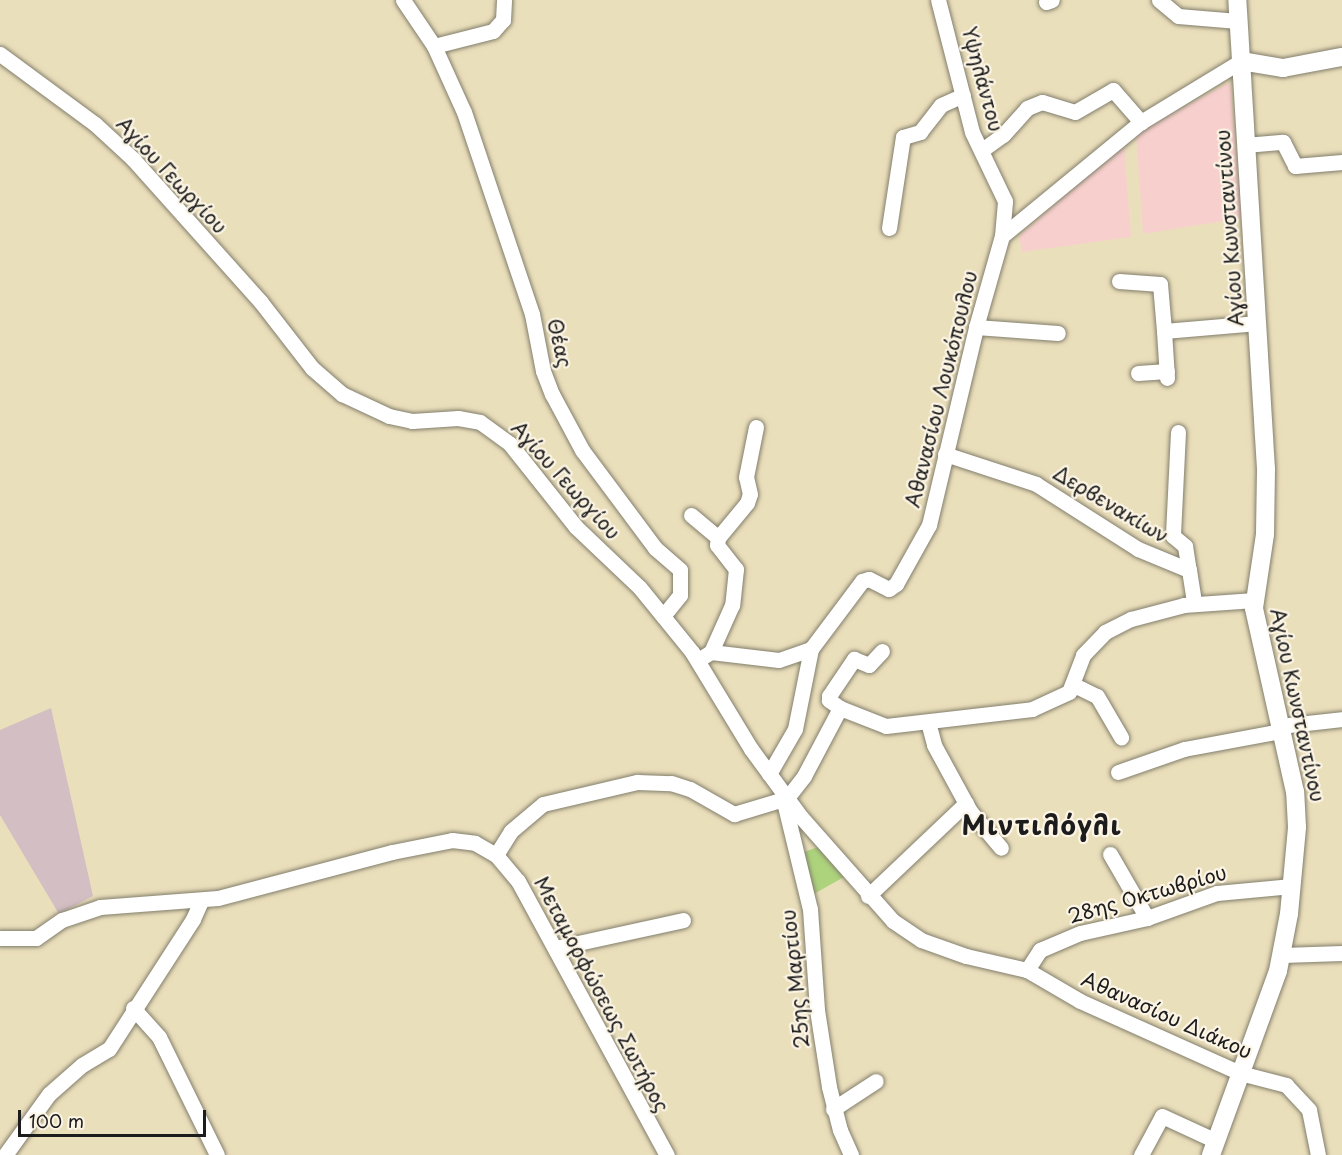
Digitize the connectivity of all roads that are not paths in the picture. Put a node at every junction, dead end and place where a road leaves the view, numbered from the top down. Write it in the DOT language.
graph roads {
  1 [pos="403,0"];
  2 [pos="504,0"];
  3 [pos="938,0"];
  4 [pos="1159,0"];
  5 [pos="1237,0"];
  6 [pos="1238,21"];
  7 [pos="434,45"];
  8 [pos="0,54"];
  9 [pos="1342,57"];
  10 [pos="1241,61"];
  11 [pos="963,95"];
  12 [pos="1141,122"];
  13 [pos="1245,145"];
  14 [pos="982,150"];
  15 [pos="1342,162"];
  16 [pos="889,228"];
  17 [pos="1002,236"];
  18 [pos="1119,281"];
  19 [pos="1258,323"];
  20 [pos="976,327"];
  21 [pos="1164,331"];
  22 [pos="1058,333"];
  23 [pos="1138,373"];
  24 [pos="756,428"];
  25 [pos="1178,432"];
  26 [pos="945,454"];
  27 [pos="691,515"];
  28 [pos="718,538"];
  29 [pos="1189,570"];
  30 [pos="1254,600"];
  31 [pos="1194,603"];
  32 [pos="663,616"];
  33 [pos="811,649"];
  34 [pos="882,651"];
  35 [pos="704,656"];
  36 [pos="1074,685"];
  37 [pos="840,708"];
  38 [pos="1342,719"];
  39 [pos="928,722"];
  40 [pos="1280,728"];
  41 [pos="1121,737"];
  42 [pos="1118,772"];
  43 [pos="769,774"];
  44 [pos="787,798"];
  45 [pos="966,803"];
  46 [pos="1001,848"];
  47 [pos="1110,854"];
  48 [pos="496,855"];
  49 [pos="1292,886"];
  50 [pos="868,896"];
  51 [pos="201,901"];
  52 [pos="1147,918"];
  53 [pos="683,920"];
  54 [pos="0,938"];
  55 [pos="555,948"];
  56 [pos="1342,953"];
  57 [pos="1282,955"];
  58 [pos="1027,970"];
  59 [pos="133,1008"];
  60 [pos="1240,1073"];
  61 [pos="876,1081"];
  62 [pos="833,1109"];
  63 [pos="1214,1148"];
  64 [pos="5,1155"];
  65 [pos="217,1155"];
  66 [pos="667,1155"];
  67 [pos="851,1155"];
  68 [pos="1141,1155"];
  69 [pos="1318,1155"];
  1 -- 7 [label="street, Θέας"];
  2 -- 7 [label="street"];
  3 -- 11 [label="street, Υψηλάντου"];
  4 -- 6 [label="street"];
  5 -- 6 [label="main road, Αγίου Κωνσταντίνου"];
  6 -- 10 [label="main road, Αγίου Κωνσταντίνου"];
  7 -- 32 [label="street, Θέας"];
  8 -- 32 [label="street, Αγίου Γεωργίου"];
  9 -- 10 [label="main road"];
  10 -- 12 [label="street"];
  10 -- 13 [label="main road, Αγίου Κωνσταντίνου"];
  11 -- 14 [label="street, Υψηλάντου"];
  11 -- 16 [label="street"];
  12 -- 14 [label="street"];
  12 -- 17 [label="street"];
  13 -- 15 [label="street"];
  13 -- 19 [label="main road, Αγίου Κωνσταντίνου"];
  14 -- 17 [label="street, Υψηλάντου"];
  17 -- 20 [label="street, Αθανασίου Λουκόπουλου"];
  18 -- 21 [label="street"];
  19 -- 21 [label="street"];
  19 -- 30 [label="main road, Αγίου Κωνσταντίνου"];
  20 -- 22 [label="street"];
  20 -- 26 [label="street, Αθανασίου Λουκόπουλου"];
  21 -- 23 [label="street"];
  24 -- 28 [label="street"];
  25 -- 29 [label="street"];
  26 -- 29 [label="street, Δερβενακίων"];
  26 -- 33 [label="street, Αθανασίου Λουκόπουλου"];
  27 -- 28 [label="street"];
  28 -- 35 [label="street"];
  29 -- 31 [label="street"];
  30 -- 31 [label="street"];
  30 -- 40 [label="main road, Αγίου Κωνσταντίνου"];
  31 -- 36 [label="street"];
  32 -- 35 [label="street, Αγίου Γεωργίου"];
  33 -- 35 [label="street"];
  33 -- 43 [label="street, Αθανασίου Λουκόπουλου"];
  34 -- 37 [label="street"];
  35 -- 43 [label="street, Αγίου Γεωργίου"];
  36 -- 39 [label="street"];
  36 -- 41 [label="street"];
  37 -- 39 [label="street"];
  37 -- 44 [label="street"];
  38 -- 40 [label="street"];
  39 -- 45 [label="street"];
  40 -- 42 [label="street"];
  40 -- 49 [label="main road, Αγίου Κωνσταντίνου"];
  43 -- 44 [label="street, Αγίου Γεωργίου"];
  44 -- 48 [label="street"];
  44 -- 50 [label="street, Αγίου Γεωργίου"];
  44 -- 62 [label="street, 25ης Μαρτίου"];
  45 -- 46 [label="street"];
  45 -- 50 [label="street"];
  47 -- 52 [label="street"];
  48 -- 51 [label="street"];
  48 -- 55 [label="street, Μεταμορφώσεως Σωτήρος"];
  49 -- 52 [label="street, 28ης Οκτωβρίου"];
  49 -- 57 [label="main road, Αγίου Κωνσταντίνου"];
  50 -- 58 [label="street, Αγίου Γεωργίου"];
  51 -- 54 [label="street"];
  51 -- 59 [label="street"];
  52 -- 58 [label="street, 28ης Οκτωβρίου"];
  53 -- 55 [label="street"];
  55 -- 66 [label="street, Μεταμορφώσεως Σωτήρος"];
  56 -- 57 [label="street"];
  57 -- 60 [label="main road, Αγίου Κωνσταντίνου"];
  58 -- 60 [label="street, Αθανασίου Διάκου"];
  59 -- 64 [label="street"];
  59 -- 65 [label="street"];
  60 -- 63 [label="main road, Αγίου Κωνσταντίνου"];
  60 -- 69 [label="street, Αθανασίου Διάκου"];
  61 -- 62 [label="street"];
  62 -- 67 [label="street, 25ης Μαρτίου"];
  63 -- 68 [label="street"];
}
